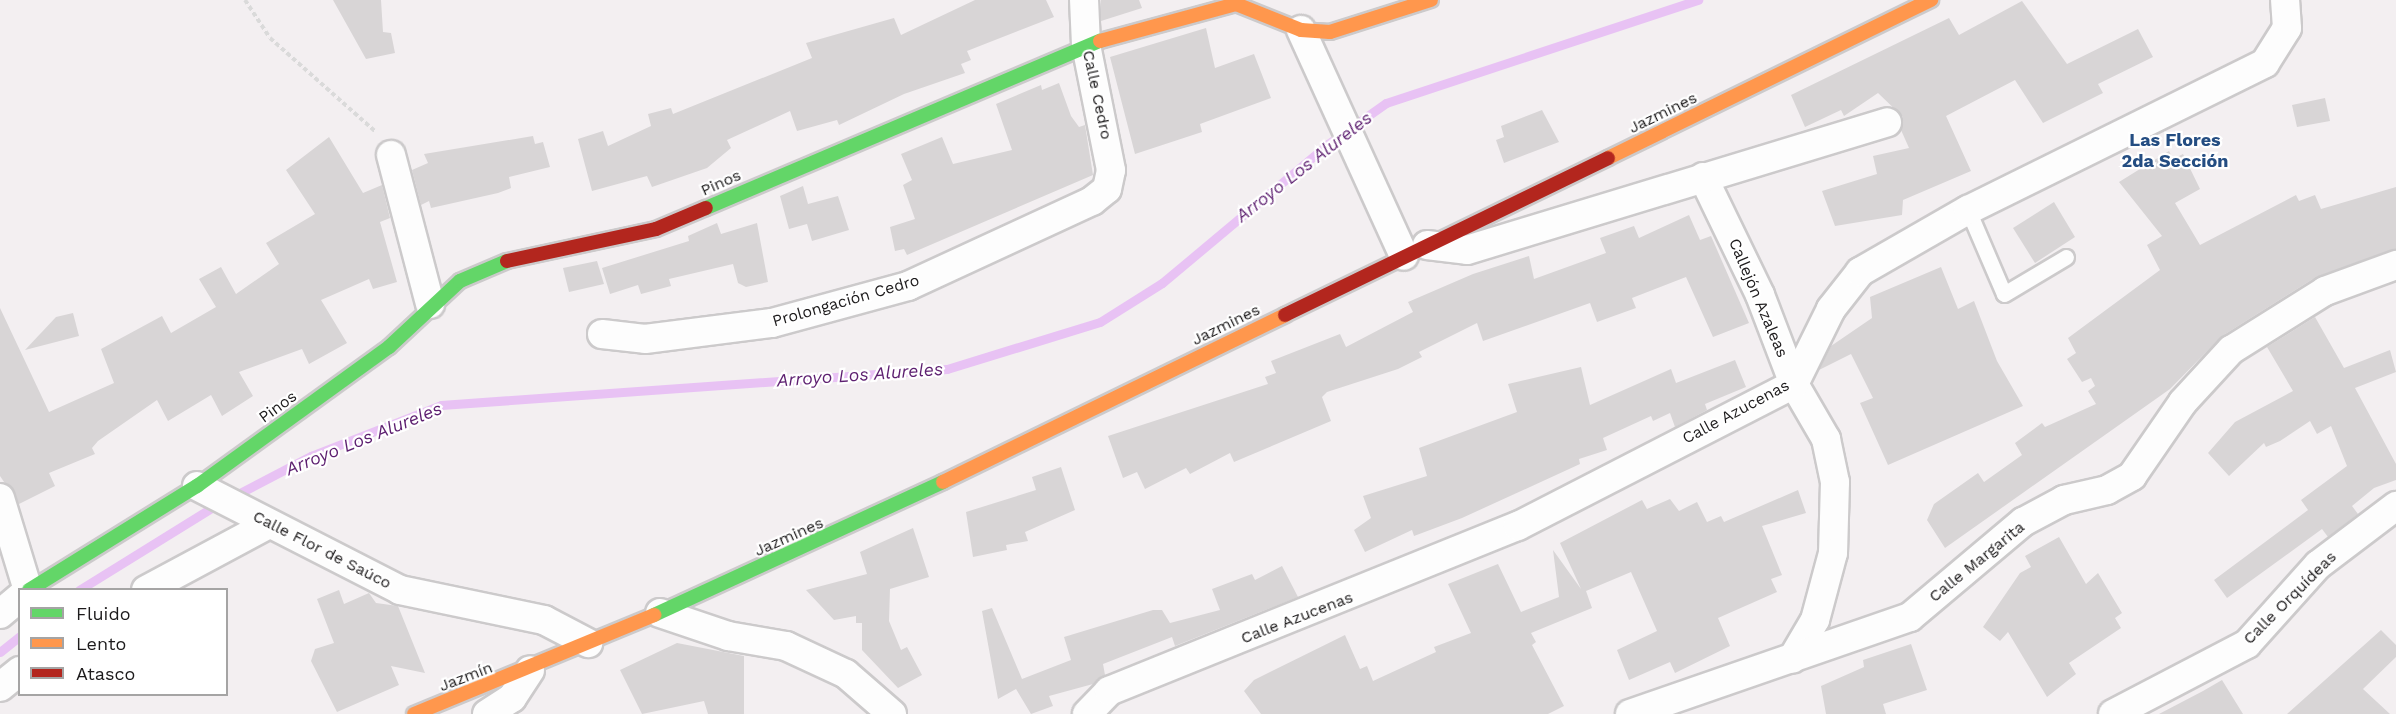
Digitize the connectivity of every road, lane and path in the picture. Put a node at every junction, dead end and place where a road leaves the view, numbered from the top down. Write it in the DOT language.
graph roads {
  1 [pos="245,0"];
  2 [pos="1084,0"];
  3 [pos="1431,0"];
  4 [pos="1931,0"];
  5 [pos="2285,0"];
  6 [pos="1301,30"];
  7 [pos="1086,45"];
  8 [pos="1887,123"];
  9 [pos="391,155"];
  10 [pos="1703,177"];
  11 [pos="1107,189"];
  12 [pos="1968,210"];
  13 [pos="1415,251"];
  14 [pos="2066,257"];
  15 [pos="2396,265"];
  16 [pos="430,304"];
  17 [pos="602,334"];
  18 [pos="1794,384"];
  19 [pos="201,488"];
  20 [pos="0,498"];
  21 [pos="2396,506"];
  22 [pos="267,525"];
  23 [pos="27,588"];
  24 [pos="31,588"];
  25 [pos="150,588"];
  26 [pos="18,599"];
  27 [pos="660,613"];
  28 [pos="0,614"];
  29 [pos="588,643"];
  30 [pos="1792,659"];
  31 [pos="530,670"];
  32 [pos="18,673"];
  33 [pos="0,687"];
  34 [pos="414,714"];
  35 [pos="487,714"];
  36 [pos="892,714"];
  37 [pos="1087,714"];
  38 [pos="1629,714"];
  39 [pos="2113,714"];
  1 -- 9 [label="path"];
  2 -- 7 [label="street, Calle Cedro"];
  3 -- 6 [label="main road, Pinos"];
  4 -- 13 [label="main road, Jazmines"];
  5 -- 12 [label="street, Calle Azucenas"];
  6 -- 7 [label="main road, Pinos"];
  6 -- 13 [label="street"];
  7 -- 11 [label="street, Calle Cedro"];
  7 -- 16 [label="main road, Pinos"];
  8 -- 10 [label="street"];
  9 -- 16 [label="street"];
  10 -- 13 [label="street"];
  10 -- 18 [label="street, Callejón Azaleas"];
  11 -- 17 [label="street, Prolongación Cedro"];
  12 -- 14 [label="lane"];
  12 -- 18 [label="street, Calle Azucenas"];
  13 -- 27 [label="main road, Jazmines"];
  15 -- 30 [label="street, Calle Margarita"];
  16 -- 19 [label="main road, Pinos"];
  18 -- 30 [label="street, Callejón Azaleas"];
  18 -- 37 [label="street, Calle Azucenas"];
  19 -- 22 [label="street, Calle Flor de Saúco"];
  19 -- 24 [label="main road, Pinos"];
  20 -- 23 [label="street"];
  21 -- 39 [label="street, Calle Orquídeas"];
  22 -- 25 [label="street"];
  22 -- 29 [label="street, Calle Flor de Saúco"];
  26 -- 28 [label="street"];
  27 -- 29 [label="main road, Jazmines"];
  27 -- 36 [label="street"];
  29 -- 31 [label="main road, Jazmines"];
  30 -- 38 [label="street, Calle Margarita"];
  31 -- 34 [label="main road, Jazmín"];
  31 -- 35 [label="street"];
  32 -- 33 [label="street"];
}
